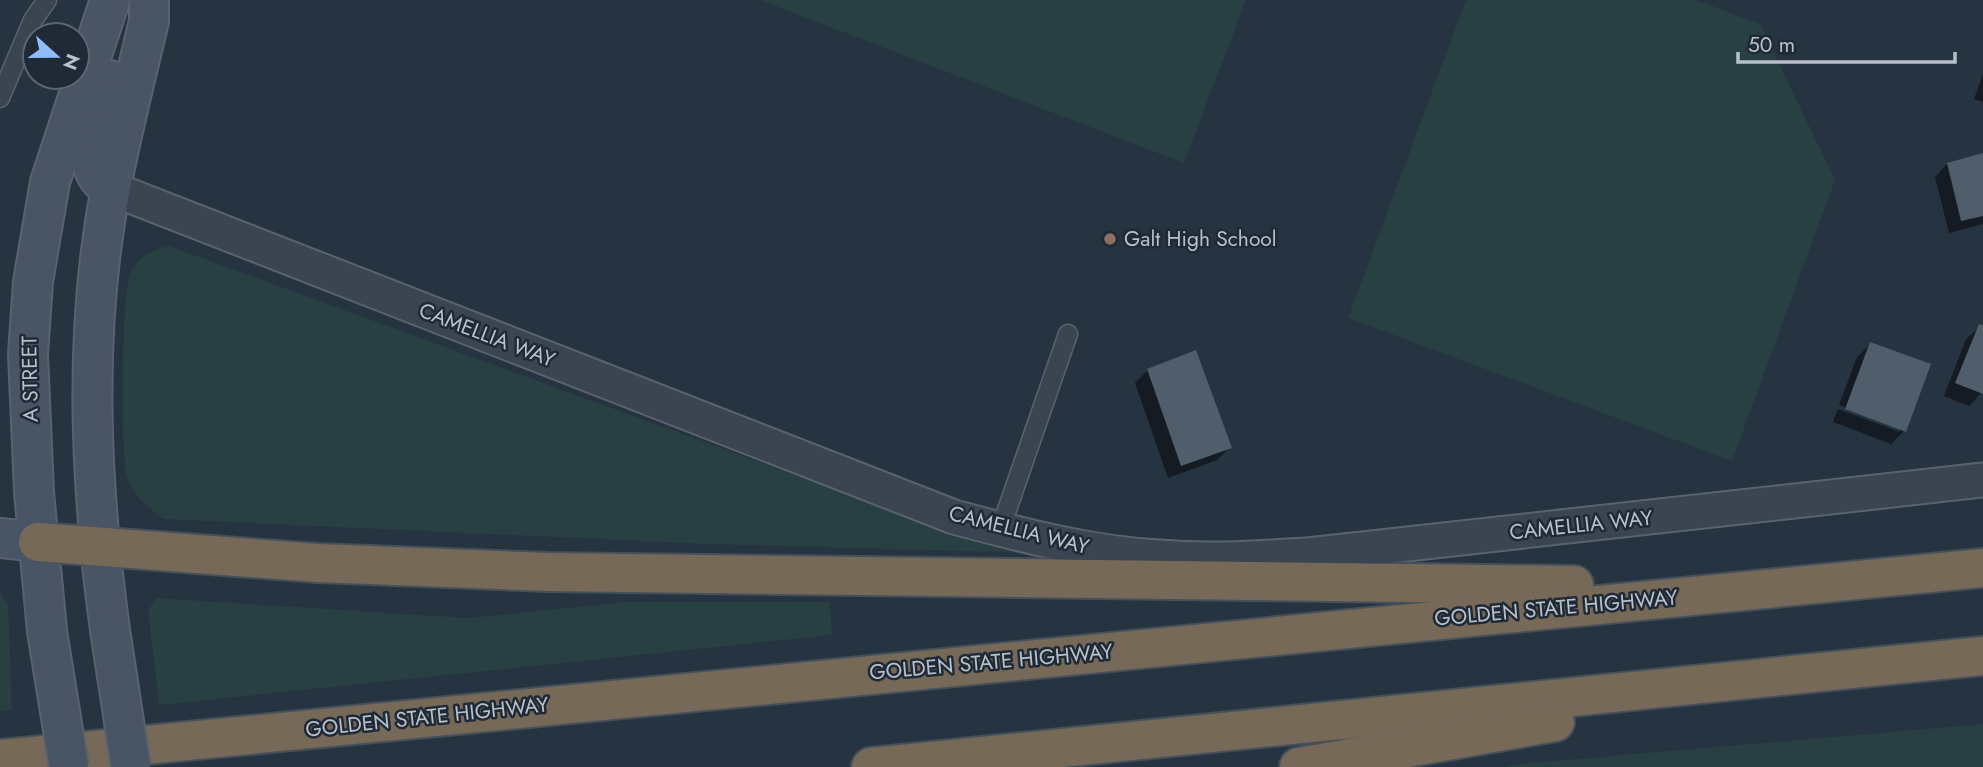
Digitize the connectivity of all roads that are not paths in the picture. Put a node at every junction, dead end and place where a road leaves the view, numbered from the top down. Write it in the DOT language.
graph roads {
  1 [pos="47,0"];
  2 [pos="110,0"];
  3 [pos="131,0"];
  4 [pos="149,0"];
  5 [pos="0,98"];
  6 [pos="110,188"];
  7 [pos="1068,334"];
  8 [pos="1983,480"];
  9 [pos="1000,530"];
  10 [pos="0,538"];
  11 [pos="38,542"];
  12 [pos="99,548"];
  13 [pos="1983,568"];
  14 [pos="1772,588"];
  15 [pos="1983,656"];
  16 [pos="1867,668"];
  17 [pos="0,760"];
  18 [pos="69,767"];
  19 [pos="131,767"];
  20 [pos="871,767"];
  21 [pos="1298,767"];
  1 -- 5 [label="lane"];
  2 -- 11 [label="main road, A STREET"];
  3 -- 6 [label="main road"];
  4 -- 6 [label="main road"];
  6 -- 9 [label="street, CAMELLIA WAY"];
  6 -- 12 [label="main road"];
  7 -- 9 [label="lane"];
  8 -- 9 [label="street, CAMELLIA WAY"];
  10 -- 11 [label="main road"];
  11 -- 12 [label="highway"];
  11 -- 18 [label="main road, A STREET, bridge"];
  12 -- 14 [label="highway"];
  12 -- 19 [label="main road, bridge"];
  13 -- 14 [label="highway, GOLDEN STATE HIGHWAY"];
  14 -- 17 [label="highway, GOLDEN STATE HIGHWAY"];
  15 -- 16 [label="highway"];
  16 -- 20 [label="highway"];
  16 -- 21 [label="highway"];
}
